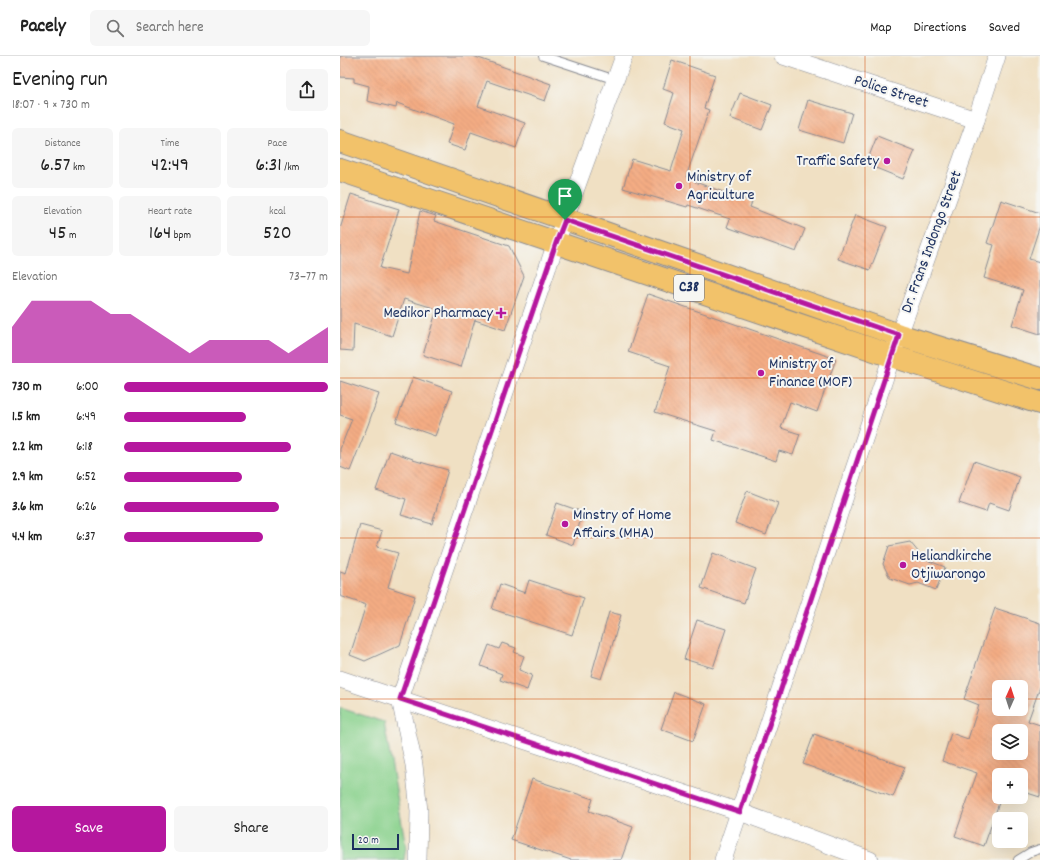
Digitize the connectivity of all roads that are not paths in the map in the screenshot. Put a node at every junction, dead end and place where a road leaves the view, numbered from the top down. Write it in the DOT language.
graph roads {
  1 [pos="543,56"];
  2 [pos="624,56"];
  3 [pos="783,56"];
  4 [pos="997,56"];
  5 [pos="616,80"];
  6 [pos="976,120"];
  7 [pos="340,141"];
  8 [pos="340,170"];
  9 [pos="565,220"];
  10 [pos="556,243"];
  11 [pos="899,335"];
  12 [pos="892,356"];
  13 [pos="1040,379"];
  14 [pos="1040,403"];
  15 [pos="340,679"];
  16 [pos="400,699"];
  17 [pos="740,812"];
  18 [pos="1040,849"];
  19 [pos="418,860"];
  20 [pos="723,860"];
  21 [pos="870,860"];
  22 [pos="1018,860"];
  1 -- 5 [label="lane"];
  2 -- 5 [label="street"];
  3 -- 6 [label="street, Police Street"];
  4 -- 6 [label="street, Dr. Frans Indongo Street"];
  5 -- 9 [label="street"];
  6 -- 11 [label="street, Dr. Frans Indongo Street"];
  7 -- 9 [label="main road, C38"];
  8 -- 10 [label="main road, C38"];
  9 -- 10 [label="street"];
  9 -- 11 [label="main road, C38"];
  10 -- 12 [label="main road, C38"];
  10 -- 16 [label="street"];
  11 -- 12 [label="street, Dr. Frans Indongo Street"];
  11 -- 13 [label="main road, C38"];
  12 -- 14 [label="main road, C38"];
  12 -- 17 [label="street, Dr. Frans Indongo Street"];
  15 -- 16 [label="street"];
  16 -- 17 [label="street"];
  16 -- 19 [label="street"];
  17 -- 20 [label="street, Dr. Frans Indongo Street"];
  17 -- 21 [label="street"];
  18 -- 22 [label="lane"];
}
